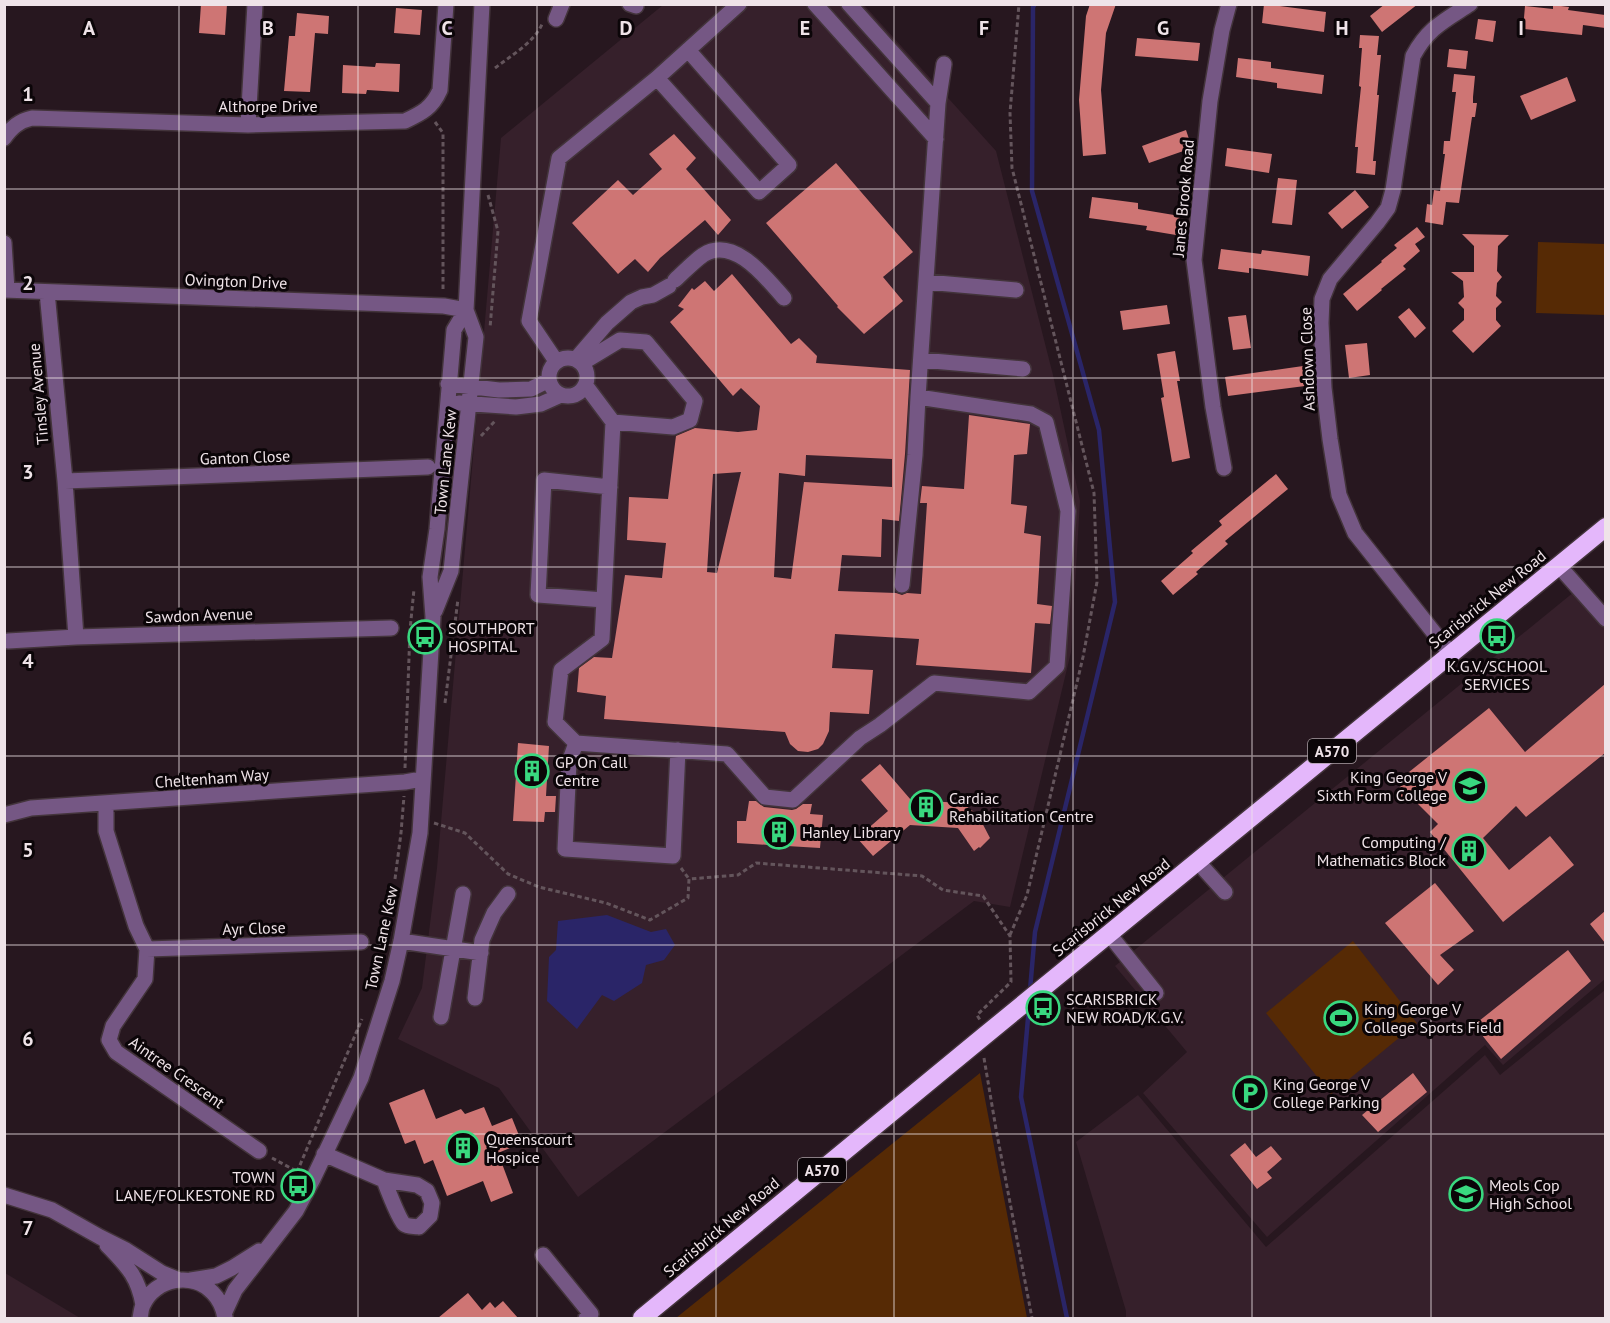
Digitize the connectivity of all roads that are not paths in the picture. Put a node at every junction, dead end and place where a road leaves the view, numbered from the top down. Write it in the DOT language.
graph roads {
  1 [pos="255,4"];
  2 [pos="446,4"];
  3 [pos="482,4"];
  4 [pos="562,4"];
  5 [pos="740,4"];
  6 [pos="815,4"];
  7 [pos="849,4"];
  8 [pos="1229,4"];
  9 [pos="1470,4"];
  10 [pos="556,20"];
  11 [pos="688,50"];
  12 [pos="944,64"];
  13 [pos="657,78"];
  14 [pos="938,103"];
  15 [pos="248,125"];
  16 [pos="4,138"];
  17 [pos="936,139"];
  18 [pos="4,243"];
  19 [pos="926,282"];
  20 [pos="6,290"];
  21 [pos="1016,290"];
  22 [pos="47,292"];
  23 [pos="784,297"];
  24 [pos="466,310"];
  25 [pos="921,360"];
  26 [pos="579,361"];
  27 [pos="556,362"];
  28 [pos="1023,369"];
  29 [pos="549,380"];
  30 [pos="448,384"];
  31 [pos="586,386"];
  32 [pos="471,387"];
  33 [pos="561,395"];
  34 [pos="918,397"];
  35 [pos="447,402"];
  36 [pos="469,404"];
  37 [pos="613,422"];
  38 [pos="428,467"];
  39 [pos="1224,468"];
  40 [pos="64,481"];
  41 [pos="610,487"];
  42 [pos="1605,527"];
  43 [pos="1559,566"];
  44 [pos="902,585"];
  45 [pos="604,600"];
  46 [pos="432,617"];
  47 [pos="1605,619"];
  48 [pos="391,628"];
  49 [pos="76,637"];
  50 [pos="8,641"];
  51 [pos="1450,653"];
  52 [pos="576,743"];
  53 [pos="678,750"];
  54 [pos="422,779"];
  55 [pos="106,804"];
  56 [pos="4,815"];
  57 [pos="1197,861"];
  58 [pos="1225,892"];
  59 [pos="463,894"];
  60 [pos="508,894"];
  61 [pos="1108,934"];
  62 [pos="401,941"];
  63 [pos="361,942"];
  64 [pos="453,948"];
  65 [pos="147,949"];
  66 [pos="481,953"];
  67 [pos="1156,993"];
  68 [pos="475,998"];
  69 [pos="441,1017"];
  70 [pos="259,1151"];
  71 [pos="324,1154"];
  72 [pos="384,1180"];
  73 [pos="4,1196"];
  74 [pos="100,1238"];
  75 [pos="274,1241"];
  76 [pos="543,1255"];
  77 [pos="185,1280"];
  78 [pos="140,1313"];
  79 [pos="225,1316"];
  80 [pos="586,1318"];
  81 [pos="642,1318"];
  1 -- 15 [label="street"];
  2 -- 15 [label="street, Althorpe Drive"];
  3 -- 24 [label="street, Town Lane Kew"];
  4 -- 10 [label="street"];
  5 -- 11 [label="street"];
  6 -- 17 [label="street"];
  7 -- 14 [label="street"];
  8 -- 39 [label="street, Janes Brook Road"];
  9 -- 51 [label="street, Ashdown Close"];
  11 -- 13 [label="street"];
  11 -- 13 [label="street"];
  12 -- 14 [label="street"];
  13 -- 27 [label="street"];
  14 -- 17 [label="street"];
  15 -- 16 [label="street, Althorpe Drive"];
  17 -- 19 [label="street"];
  18 -- 20 [label="street"];
  19 -- 21 [label="street"];
  19 -- 25 [label="street"];
  20 -- 22 [label="street, Ovington Drive"];
  22 -- 24 [label="street, Ovington Drive"];
  22 -- 40 [label="street, Tinsley Avenue"];
  23 -- 26 [label="street"];
  24 -- 30 [label="street, Town Lane Kew"];
  24 -- 32 [label="street, Town Lane Kew"];
  25 -- 28 [label="street"];
  25 -- 34 [label="street"];
  26 -- 27 [label="street"];
  26 -- 31 [label="street"];
  26 -- 37 [label="street"];
  27 -- 29 [label="street"];
  29 -- 32 [label="street"];
  29 -- 33 [label="street"];
  30 -- 32 [label="street"];
  30 -- 35 [label="street, Town Lane Kew"];
  31 -- 33 [label="street"];
  31 -- 37 [label="street"];
  32 -- 36 [label="street, Town Lane Kew"];
  33 -- 36 [label="street"];
  34 -- 44 [label="street"];
  34 -- 53 [label="street"];
  35 -- 36 [label="street"];
  35 -- 46 [label="street, Town Lane Kew"];
  36 -- 46 [label="street, Town Lane Kew"];
  37 -- 41 [label="street"];
  38 -- 40 [label="street, Ganton Close"];
  40 -- 49 [label="street, Tinsley Avenue"];
  41 -- 45 [label="street"];
  41 -- 45 [label="street"];
  42 -- 43 [label="highway, Scarisbrick New Road / A570"];
  43 -- 47 [label="street"];
  43 -- 51 [label="highway, Scarisbrick New Road / A570"];
  45 -- 52 [label="street"];
  46 -- 54 [label="street, Town Lane Kew"];
  48 -- 49 [label="street, Sawdon Avenue"];
  49 -- 50 [label="street, Sawdon Avenue"];
  51 -- 57 [label="highway, Scarisbrick New Road / A570"];
  52 -- 53 [label="street"];
  52 -- 53 [label="street"];
  54 -- 55 [label="street, Cheltenham Way"];
  54 -- 62 [label="street, Town Lane Kew"];
  55 -- 56 [label="street, Cheltenham Way"];
  55 -- 65 [label="street, Aintree Crescent"];
  57 -- 58 [label="street"];
  57 -- 61 [label="highway, Scarisbrick New Road / A570"];
  59 -- 64 [label="street"];
  60 -- 66 [label="street"];
  61 -- 67 [label="street"];
  61 -- 81 [label="highway, Scarisbrick New Road / A570"];
  62 -- 64 [label="street"];
  62 -- 71 [label="street, Town Lane Kew"];
  63 -- 65 [label="street, Ayr Close"];
  64 -- 66 [label="street"];
  64 -- 69 [label="street"];
  65 -- 70 [label="street, Aintree Crescent"];
  66 -- 68 [label="street"];
  71 -- 72 [label="street"];
  71 -- 75 [label="street, Town Lane Kew"];
  73 -- 74 [label="street"];
  74 -- 77 [label="street"];
  74 -- 78 [label="street"];
  75 -- 77 [label="street, Town Lane Kew"];
  75 -- 79 [label="street, Town Lane Kew"];
  76 -- 80 [label="street"];
  77 -- 78 [label="street, Town Lane Kew"];
  77 -- 79 [label="street"];
}
